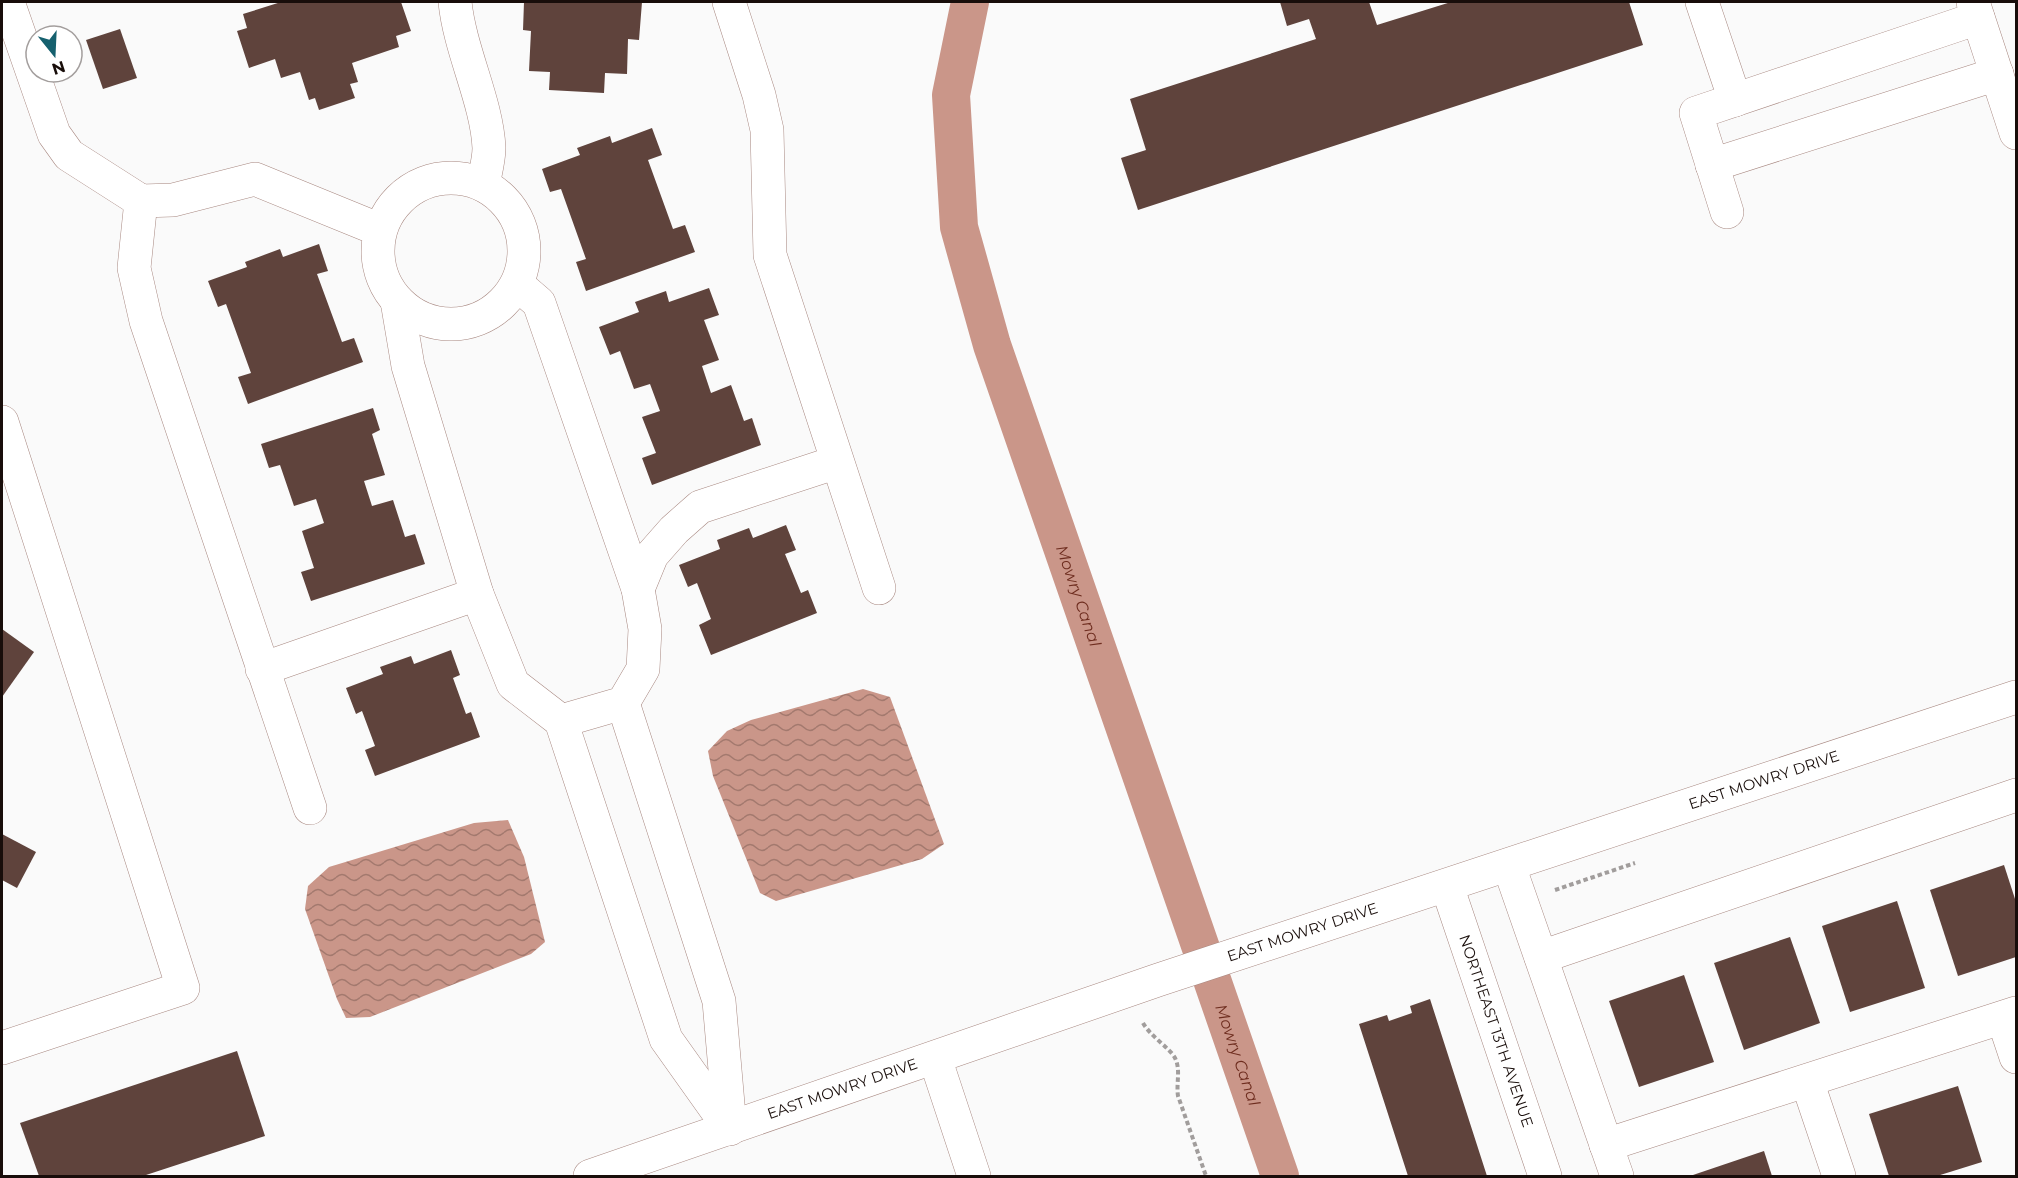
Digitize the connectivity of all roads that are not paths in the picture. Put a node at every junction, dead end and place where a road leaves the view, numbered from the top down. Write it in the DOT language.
graph roads {
  1 [pos="8,2"];
  2 [pos="455,2"];
  3 [pos="729,2"];
  4 [pos="1702,2"];
  5 [pos="1975,10"];
  6 [pos="1997,74"];
  7 [pos="1735,100"];
  8 [pos="2016,133"];
  9 [pos="1712,165"];
  10 [pos="483,185"];
  11 [pos="141,201"];
  12 [pos="1727,212"];
  13 [pos="380,230"];
  14 [pos="517,284"];
  15 [pos="397,301"];
  16 [pos="2,422"];
  17 [pos="837,462"];
  18 [pos="879,588"];
  19 [pos="638,589"];
  20 [pos="477,594"];
  21 [pos="262,669"];
  22 [pos="2016,697"];
  23 [pos="623,703"];
  24 [pos="561,722"];
  25 [pos="2016,795"];
  26 [pos="310,808"];
  27 [pos="1509,866"];
  28 [pos="1447,886"];
  29 [pos="1541,957"];
  30 [pos="2010,1016"];
  31 [pos="2,1048"];
  32 [pos="2016,1057"];
  33 [pos="935,1058"];
  34 [pos="1807,1081"];
  35 [pos="730,1129"];
  36 [pos="1606,1145"];
  37 [pos="590,1176"];
  38 [pos="974,1176"];
  39 [pos="1545,1176"];
  40 [pos="1617,1176"];
  41 [pos="1839,1176"];
  1 -- 11 [label="street"];
  2 -- 10 [label="street"];
  3 -- 17 [label="street"];
  4 -- 7 [label="street"];
  5 -- 6 [label="street"];
  5 -- 7 [label="street"];
  6 -- 8 [label="street"];
  6 -- 9 [label="street"];
  7 -- 9 [label="street"];
  9 -- 12 [label="street"];
  10 -- 13 [label="street"];
  10 -- 14 [label="street"];
  11 -- 13 [label="street"];
  11 -- 21 [label="street"];
  13 -- 15 [label="street"];
  14 -- 15 [label="street"];
  14 -- 19 [label="street"];
  15 -- 20 [label="street"];
  16 -- 31 [label="street"];
  17 -- 18 [label="street"];
  17 -- 19 [label="street"];
  19 -- 23 [label="street"];
  20 -- 21 [label="street"];
  20 -- 24 [label="street"];
  21 -- 26 [label="street"];
  22 -- 27 [label="street, EAST MOWRY DRIVE"];
  23 -- 24 [label="street"];
  23 -- 35 [label="street"];
  24 -- 35 [label="street"];
  25 -- 29 [label="street"];
  27 -- 28 [label="street, EAST MOWRY DRIVE"];
  27 -- 29 [label="street"];
  28 -- 33 [label="street, EAST MOWRY DRIVE"];
  28 -- 39 [label="street, NORTHEAST 13TH AVENUE"];
  29 -- 36 [label="street"];
  30 -- 32 [label="street"];
  30 -- 34 [label="street"];
  33 -- 35 [label="street, EAST MOWRY DRIVE"];
  33 -- 38 [label="street"];
  34 -- 36 [label="street"];
  34 -- 41 [label="street"];
  35 -- 37 [label="street, EAST MOWRY DRIVE"];
  36 -- 40 [label="street"];
}
